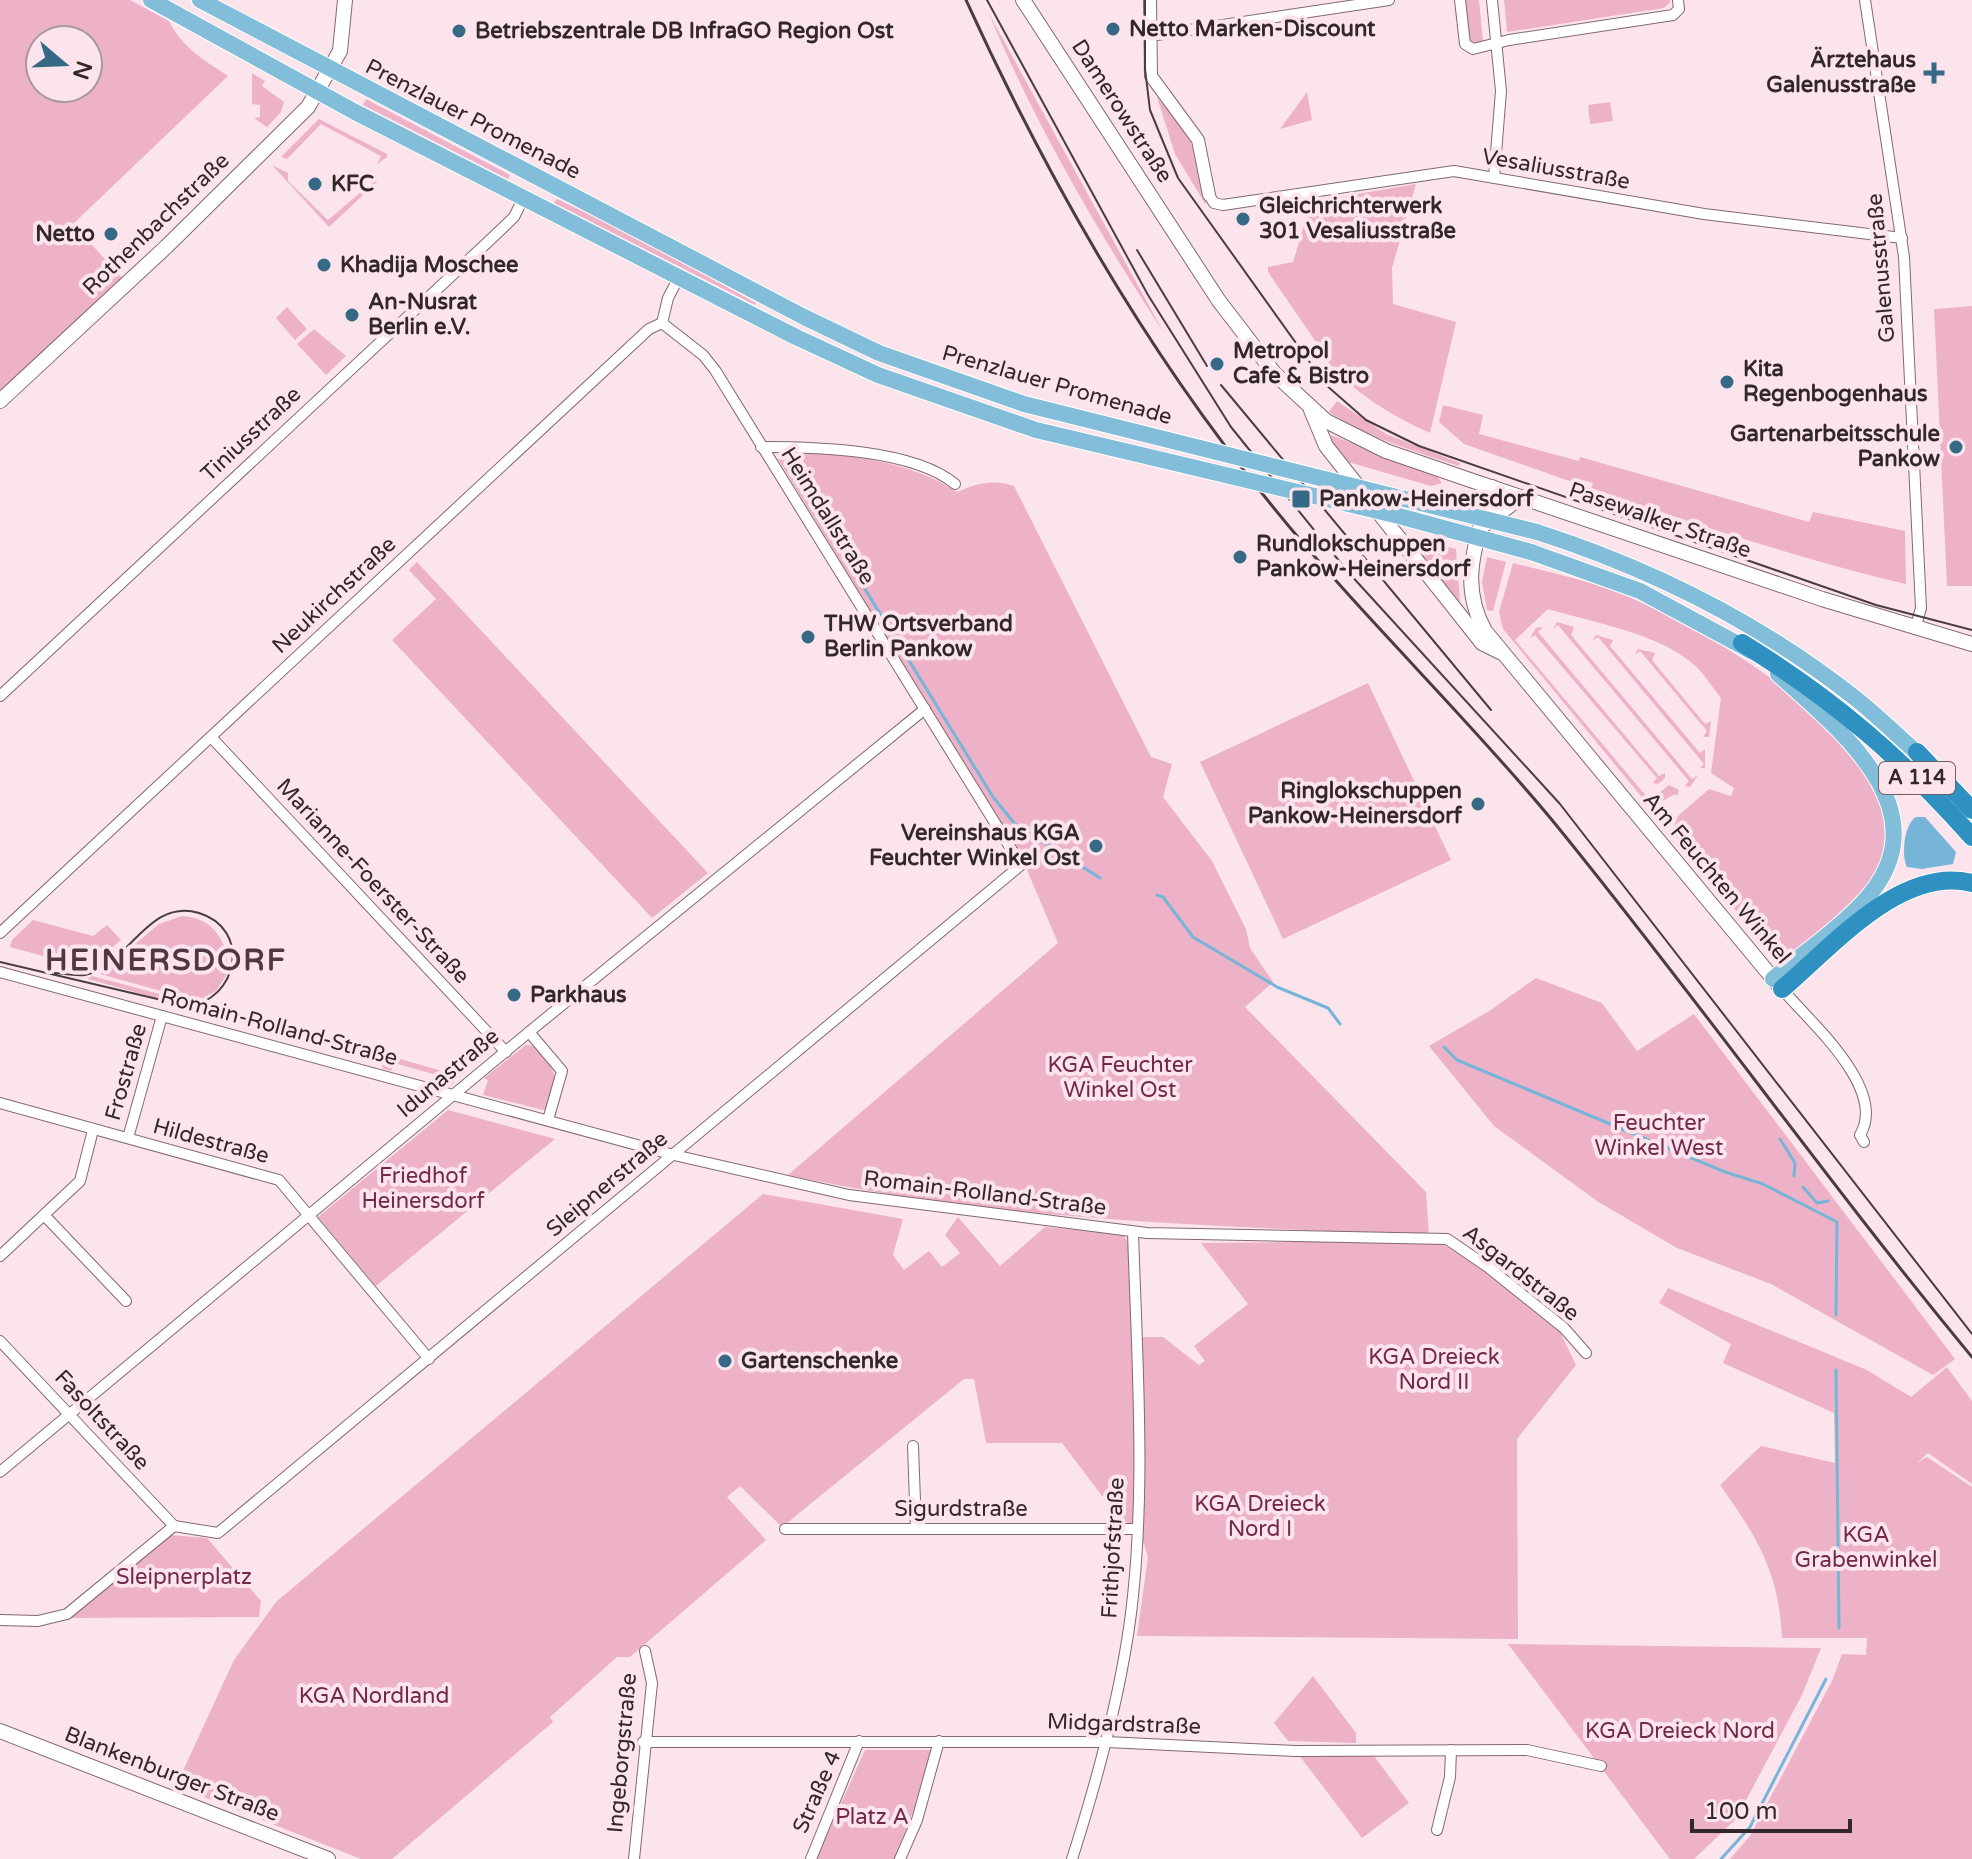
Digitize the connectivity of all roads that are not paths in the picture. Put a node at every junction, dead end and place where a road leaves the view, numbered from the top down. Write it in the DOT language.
graph roads {
  1 [pos="151,0"];
  2 [pos="200,0"];
  3 [pos="345,0"];
  4 [pos="1023,0"];
  5 [pos="1150,0"];
  6 [pos="1389,0"];
  7 [pos="1460,0"];
  8 [pos="1492,0"];
  9 [pos="1678,0"];
  10 [pos="1865,0"];
  11 [pos="224,13"];
  12 [pos="214,34"];
  13 [pos="1150,36"];
  14 [pos="1496,45"];
  15 [pos="331,70"];
  16 [pos="319,90"];
  17 [pos="1494,178"];
  18 [pos="1209,195"];
  19 [pos="524,197"];
  20 [pos="1902,238"];
  21 [pos="1183,246"];
  22 [pos="679,277"];
  23 [pos="662,323"];
  24 [pos="0,401"];
  25 [pos="1311,410"];
  26 [pos="761,447"];
  27 [pos="955,484"];
  28 [pos="1492,487"];
  29 [pos="1521,497"];
  30 [pos="1481,528"];
  31 [pos="1915,629"];
  32 [pos="1742,643"];
  33 [pos="1972,644"];
  34 [pos="1500,652"];
  35 [pos="0,696"];
  36 [pos="925,709"];
  37 [pos="211,737"];
  38 [pos="1917,752"];
  39 [pos="1972,798"];
  40 [pos="1972,810"];
  41 [pos="1972,837"];
  42 [pos="1021,865"];
  43 [pos="1972,883"];
  44 [pos="0,933"];
  45 [pos="0,972"];
  46 [pos="1778,984"];
  47 [pos="162,1016"];
  48 [pos="529,1032"];
  49 [pos="506,1052"];
  50 [pos="455,1095"];
  51 [pos="0,1103"];
  52 [pos="548,1120"];
  53 [pos="93,1130"];
  54 [pos="128,1138"];
  55 [pos="1864,1142"];
  56 [pos="674,1155"];
  57 [pos="44,1215"];
  58 [pos="308,1215"];
  59 [pos="1133,1232"];
  60 [pos="1425,1238"];
  61 [pos="0,1256"];
  62 [pos="126,1301"];
  63 [pos="0,1341"];
  64 [pos="1586,1353"];
  65 [pos="429,1359"];
  66 [pos="68,1414"];
  67 [pos="913,1446"];
  68 [pos="0,1472"];
  69 [pos="174,1526"];
  70 [pos="785,1529"];
  71 [pos="916,1529"];
  72 [pos="1136,1529"];
  73 [pos="0,1620"];
  74 [pos="645,1651"];
  75 [pos="0,1731"];
  76 [pos="859,1741"];
  77 [pos="939,1741"];
  78 [pos="643,1742"];
  79 [pos="1107,1742"];
  80 [pos="1451,1750"];
  81 [pos="1601,1766"];
  82 [pos="1437,1830"];
  83 [pos="328,1859"];
  84 [pos="634,1859"];
  85 [pos="811,1859"];
  86 [pos="900,1859"];
  87 [pos="1072,1859"];
  1 -- 12 [label="main road, Prenzlauer Promenade"];
  2 -- 11 [label="main road, Prenzlauer Promenade"];
  3 -- 15 [label="main road, Rothenbachstraße"];
  4 -- 21 [label="main road, Damerowstraße"];
  5 -- 13 [label="street"];
  6 -- 13 [label="street"];
  7 -- 14 [label="street"];
  8 -- 14 [label="street"];
  9 -- 14 [label="street"];
  10 -- 20 [label="street, Galenusstraße"];
  11 -- 12 [label="main road"];
  11 -- 15 [label="main road, Prenzlauer Promenade"];
  12 -- 16 [label="main road, Prenzlauer Promenade"];
  13 -- 18 [label="street"];
  14 -- 17 [label="street"];
  15 -- 16 [label="main road, Rothenbachstraße"];
  15 -- 38 [label="main road, Prenzlauer Promenade, bridge"];
  16 -- 19 [label="main road, Prenzlauer Promenade"];
  16 -- 24 [label="main road, Rothenbachstraße"];
  17 -- 18 [label="street, Vesaliusstraße"];
  17 -- 20 [label="street, Vesaliusstraße"];
  19 -- 22 [label="main road, Prenzlauer Promenade"];
  19 -- 35 [label="street, Tiniusstraße"];
  20 -- 31 [label="street, Galenusstraße"];
  21 -- 25 [label="main road, Pasewalker Straße"];
  22 -- 23 [label="street"];
  22 -- 32 [label="main road, Prenzlauer Promenade, bridge"];
  23 -- 26 [label="street, Heimdallstraße"];
  23 -- 37 [label="street, Neukirchstraße"];
  25 -- 28 [label="main road, Pasewalker Straße"];
  25 -- 34 [label="main road, Am Feuchten Winkel"];
  26 -- 27 [label="street"];
  26 -- 36 [label="street, Heimdallstraße"];
  28 -- 29 [label="main road, Pasewalker Straße"];
  28 -- 30 [label="main road, Am Feuchten Winkel"];
  29 -- 30 [label="main road"];
  29 -- 31 [label="main road, Pasewalker Straße"];
  30 -- 34 [label="main road, Am Feuchten Winkel"];
  31 -- 33 [label="main road, Pasewalker Straße"];
  32 -- 41 [label="highway, A 114"];
  32 -- 46 [label="main road, Prenzlauer Promenade"];
  34 -- 46 [label="main road, Am Feuchten Winkel"];
  36 -- 42 [label="street, Heimdallstraße"];
  36 -- 48 [label="street, Idunastraße"];
  37 -- 44 [label="street, Neukirchstraße"];
  37 -- 49 [label="street, Marianne-Foerster-Straße"];
  38 -- 39 [label="main road, Prenzlauer Promenade"];
  38 -- 40 [label="highway, A 114"];
  42 -- 56 [label="street, Sleipnerstraße"];
  43 -- 46 [label="highway"];
  45 -- 47 [label="street, Romain-Rolland-Straße"];
  46 -- 55 [label="street, Am Feuchten Winkel"];
  47 -- 50 [label="street, Romain-Rolland-Straße"];
  47 -- 54 [label="street, Frostraße"];
  48 -- 49 [label="street, Idunastraße"];
  48 -- 52 [label="street"];
  49 -- 50 [label="street, Idunastraße"];
  50 -- 52 [label="street, Romain-Rolland-Straße"];
  50 -- 58 [label="street, Idunastraße"];
  51 -- 53 [label="street, Hildestraße"];
  52 -- 56 [label="street, Romain-Rolland-Straße"];
  53 -- 54 [label="street, Hildestraße"];
  53 -- 57 [label="street"];
  54 -- 58 [label="street, Hildestraße"];
  56 -- 59 [label="street, Romain-Rolland-Straße"];
  56 -- 65 [label="street, Sleipnerstraße"];
  57 -- 61 [label="street"];
  57 -- 62 [label="street"];
  58 -- 65 [label="street, Hildestraße"];
  58 -- 66 [label="street, Idunastraße"];
  59 -- 60 [label="street, Romain-Rolland-Straße"];
  59 -- 72 [label="street, Frithjofstraße"];
  60 -- 64 [label="street, Asgardstraße"];
  63 -- 66 [label="street, Fasoltstraße"];
  65 -- 69 [label="street, Sleipnerstraße"];
  66 -- 68 [label="street, Idunastraße"];
  66 -- 69 [label="street, Fasoltstraße"];
  67 -- 71 [label="street"];
  69 -- 73 [label="street"];
  70 -- 71 [label="street, Sigurdstraße"];
  71 -- 72 [label="street, Sigurdstraße"];
  72 -- 79 [label="street, Frithjofstraße"];
  74 -- 78 [label="street, Ingeborgstraße"];
  75 -- 83 [label="main road, Blankenburger Straße"];
  76 -- 77 [label="street, Midgardstraße"];
  76 -- 78 [label="street, Midgardstraße"];
  76 -- 85 [label="street, Straße 4"];
  77 -- 79 [label="street, Midgardstraße"];
  77 -- 86 [label="street"];
  78 -- 84 [label="street, Ingeborgstraße"];
  79 -- 80 [label="street, Midgardstraße"];
  79 -- 87 [label="street, Frithjofstraße"];
  80 -- 81 [label="street, Midgardstraße"];
  80 -- 82 [label="street"];
}
